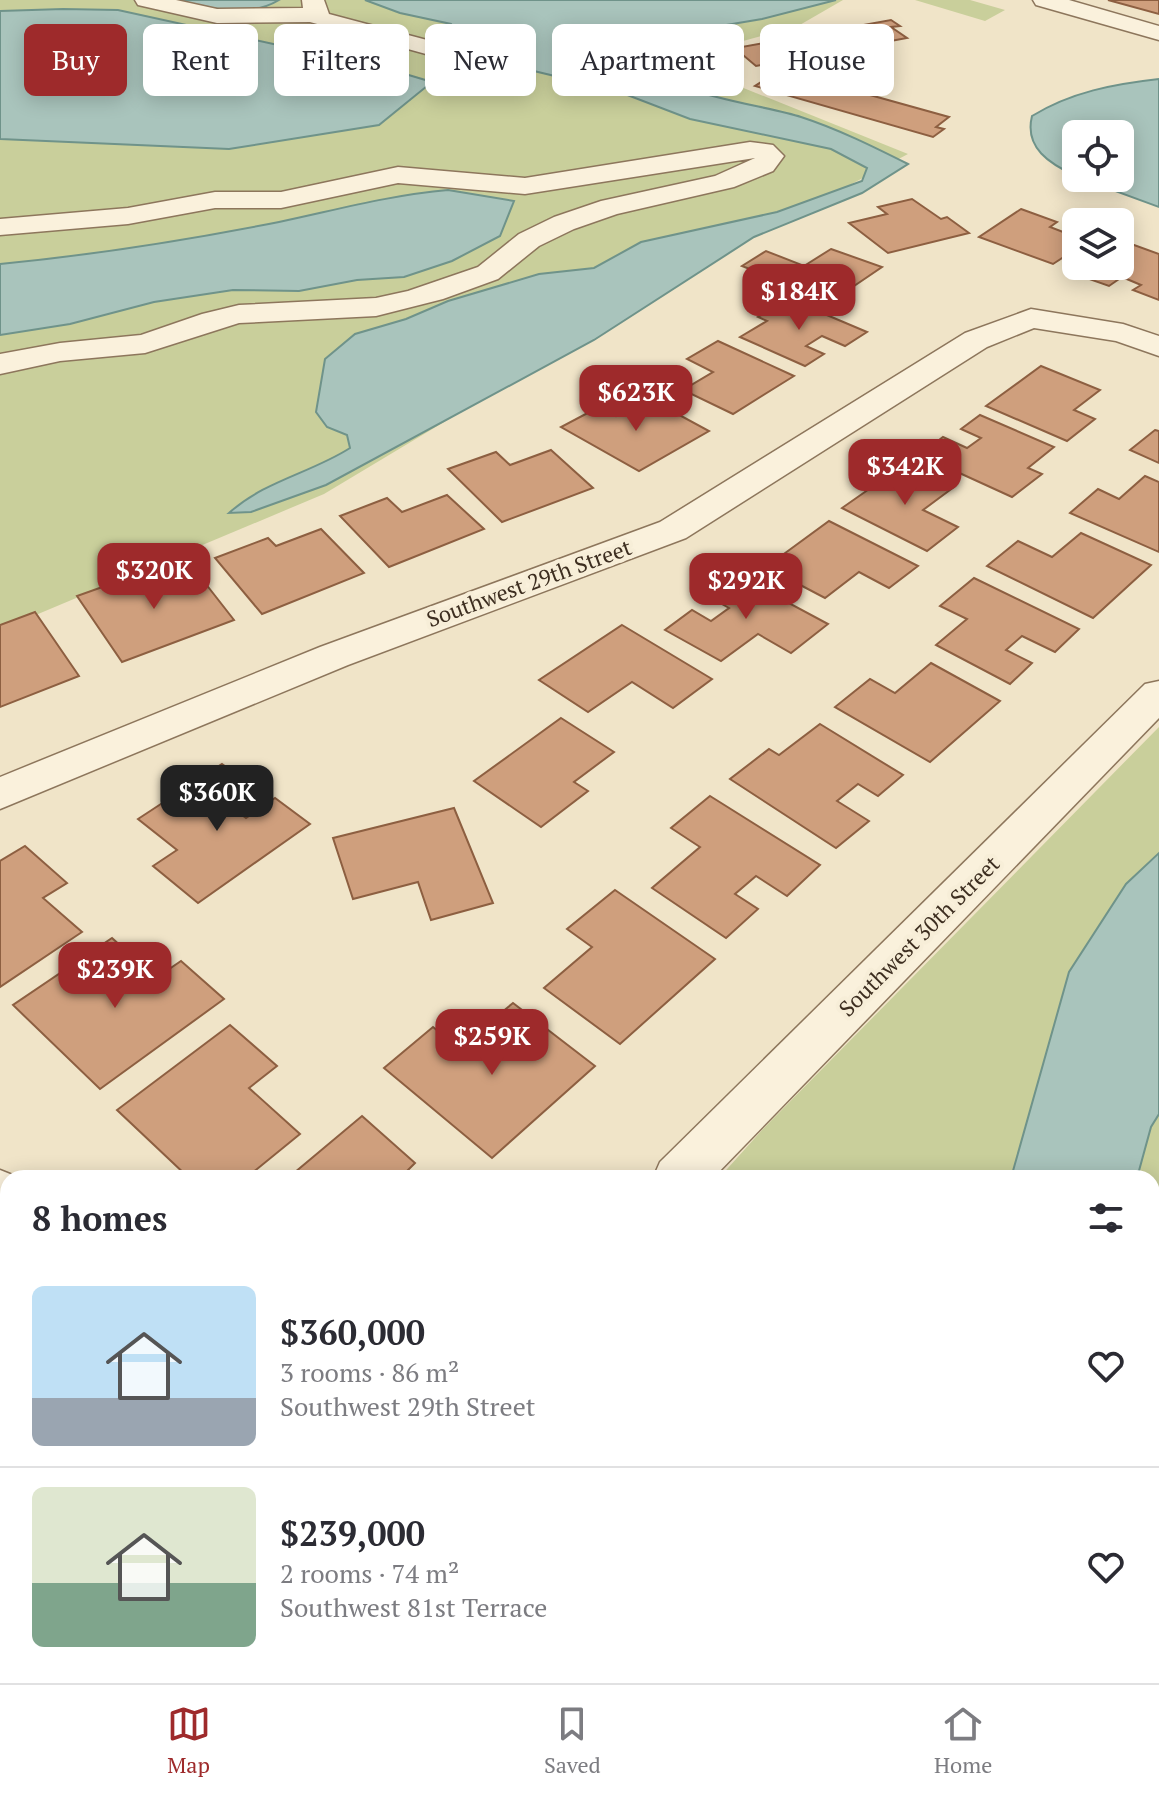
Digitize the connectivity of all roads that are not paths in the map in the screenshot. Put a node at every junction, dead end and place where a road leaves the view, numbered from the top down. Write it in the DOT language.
graph roads {
  1 [pos="146,0"];
  2 [pos="1044,0"];
  3 [pos="314,8"];
  4 [pos="1159,33"];
  5 [pos="425,46"];
  6 [pos="0,227"];
  7 [pos="1159,347"];
  8 [pos="0,364"];
  9 [pos="1159,694"];
  10 [pos="0,794"];
  11 [pos="687,1170"];
  1 -- 3 [label="street"];
  2 -- 4 [label="street"];
  3 -- 5 [label="street"];
  6 -- 8 [label="street"];
  7 -- 10 [label="street, Southwest 29th Street"];
  9 -- 11 [label="street, Southwest 30th Street"];
}
